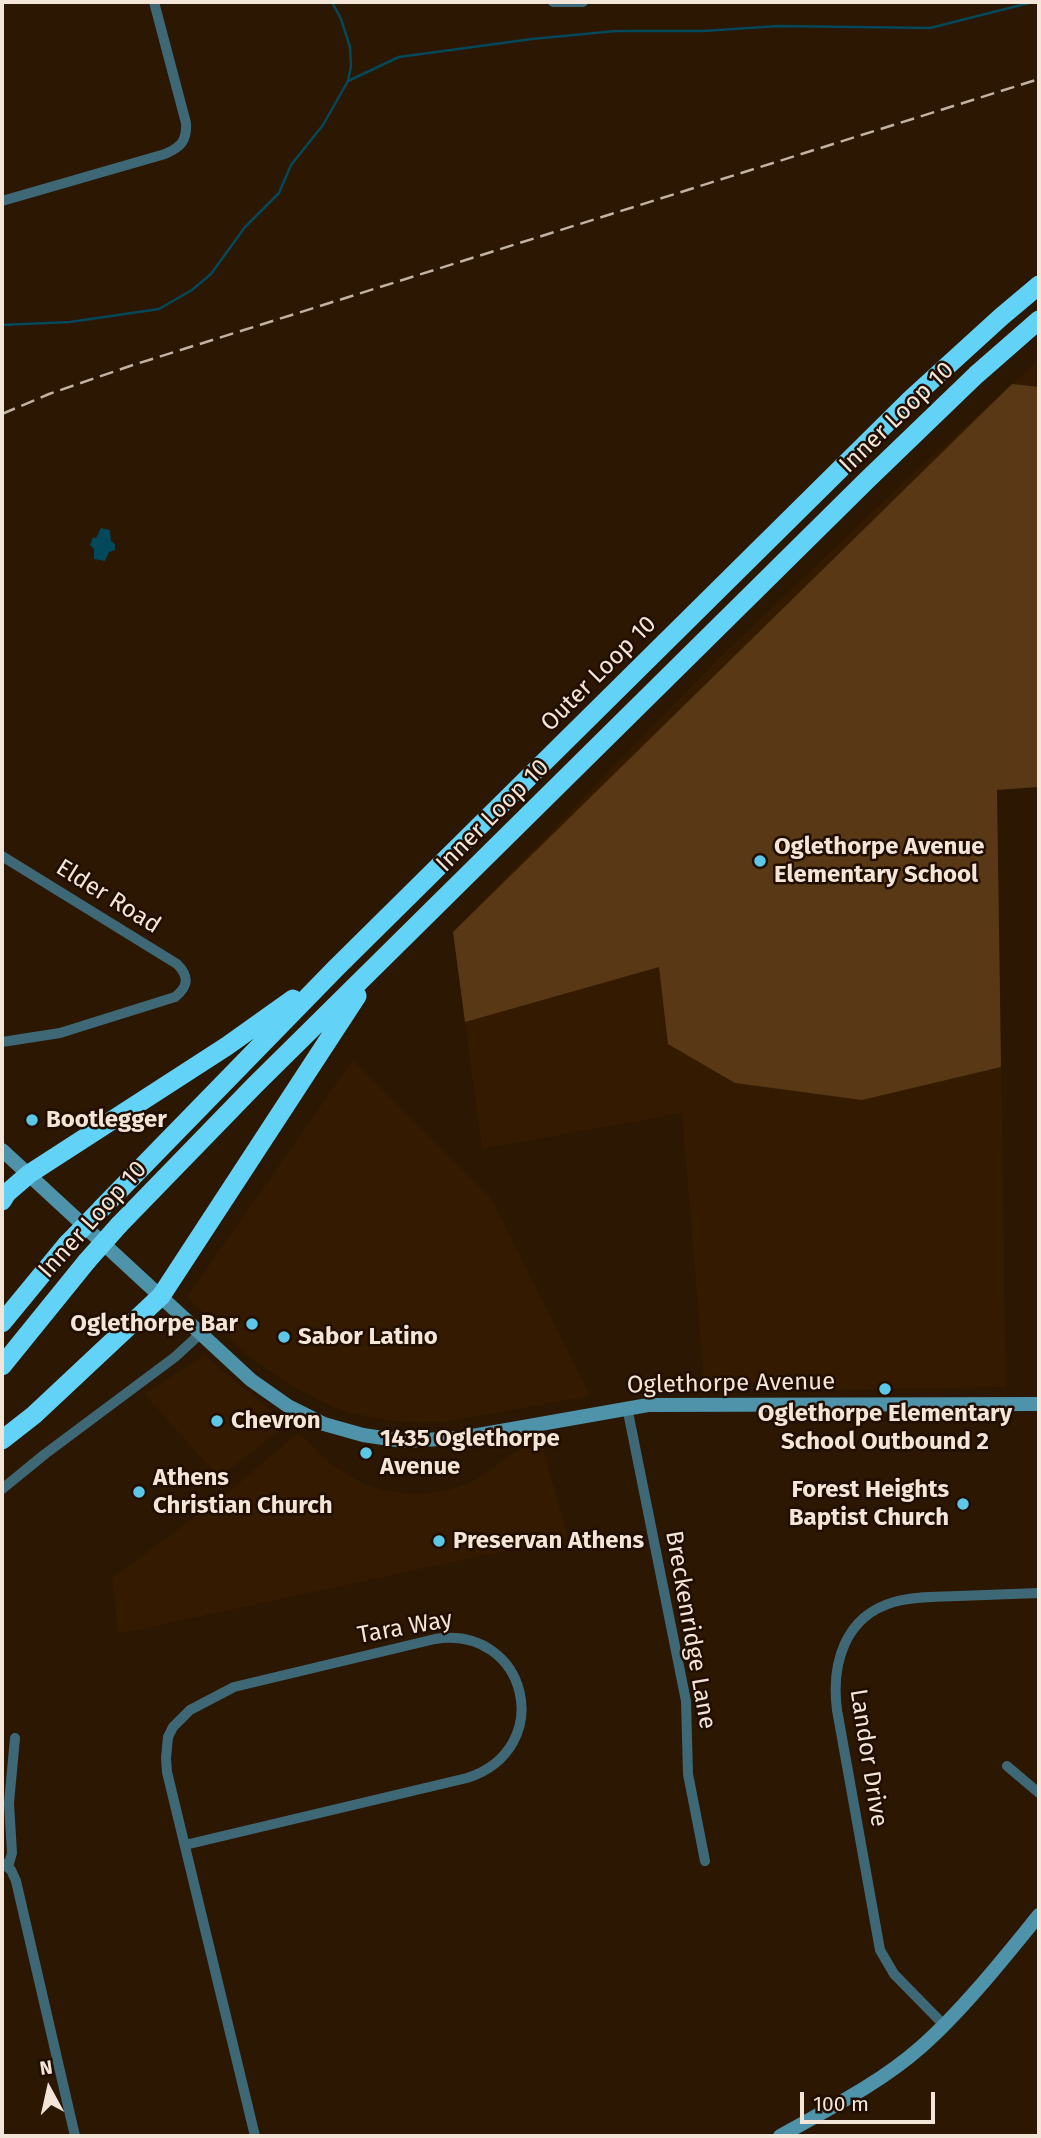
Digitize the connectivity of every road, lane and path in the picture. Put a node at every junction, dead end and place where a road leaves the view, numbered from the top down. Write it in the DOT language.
graph roads {
  1 [pos="153,2"];
  2 [pos="553,2"];
  3 [pos="583,2"];
  4 [pos="2,201"];
  5 [pos="1039,285"];
  6 [pos="1039,320"];
  7 [pos="2,856"];
  8 [pos="377,966"];
  9 [pos="336,968"];
  10 [pos="2,1042"];
  11 [pos="2,1150"];
  12 [pos="29,1174"];
  13 [pos="2,1201"];
  14 [pos="161,1296"];
  15 [pos="2,1322"];
  16 [pos="200,1334"];
  17 [pos="2,1366"];
  18 [pos="1039,1404"];
  19 [pos="627,1407"];
  20 [pos="2,1440"];
  21 [pos="2,1489"];
  22 [pos="1039,1593"];
  23 [pos="15,1738"];
  24 [pos="1007,1766"];
  25 [pos="1039,1793"];
  26 [pos="185,1845"];
  27 [pos="705,1861"];
  28 [pos="5,1865"];
  29 [pos="1039,1915"];
  30 [pos="944,2025"];
  31 [pos="75,2136"];
  32 [pos="255,2136"];
  33 [pos="780,2136"];
  1 -- 4 [label="street"];
  2 -- 3 [label="street"];
  5 -- 9 [label="highway, Outer Loop 10"];
  6 -- 8 [label="highway, Inner Loop 10"];
  7 -- 10 [label="street, Elder Road"];
  8 -- 14 [label="highway"];
  8 -- 17 [label="highway, Inner Loop 10, bridge"];
  9 -- 12 [label="highway"];
  9 -- 15 [label="highway, Outer Loop 10, bridge"];
  11 -- 12 [label="main road, Oglethorpe Avenue"];
  12 -- 13 [label="highway"];
  12 -- 14 [label="main road, Oglethorpe Avenue"];
  14 -- 16 [label="main road, Oglethorpe Avenue"];
  14 -- 20 [label="highway"];
  16 -- 19 [label="main road, Oglethorpe Avenue"];
  16 -- 21 [label="street"];
  18 -- 19 [label="main road, Oglethorpe Avenue"];
  19 -- 27 [label="street, Breckenridge Lane"];
  22 -- 30 [label="street, Landor Drive"];
  23 -- 28 [label="street"];
  24 -- 25 [label="street"];
  26 -- 26 [label="street, Tara Way"];
  26 -- 32 [label="street, Tara Way"];
  28 -- 31 [label="street"];
  29 -- 30 [label="main road"];
  30 -- 33 [label="main road"];
}
